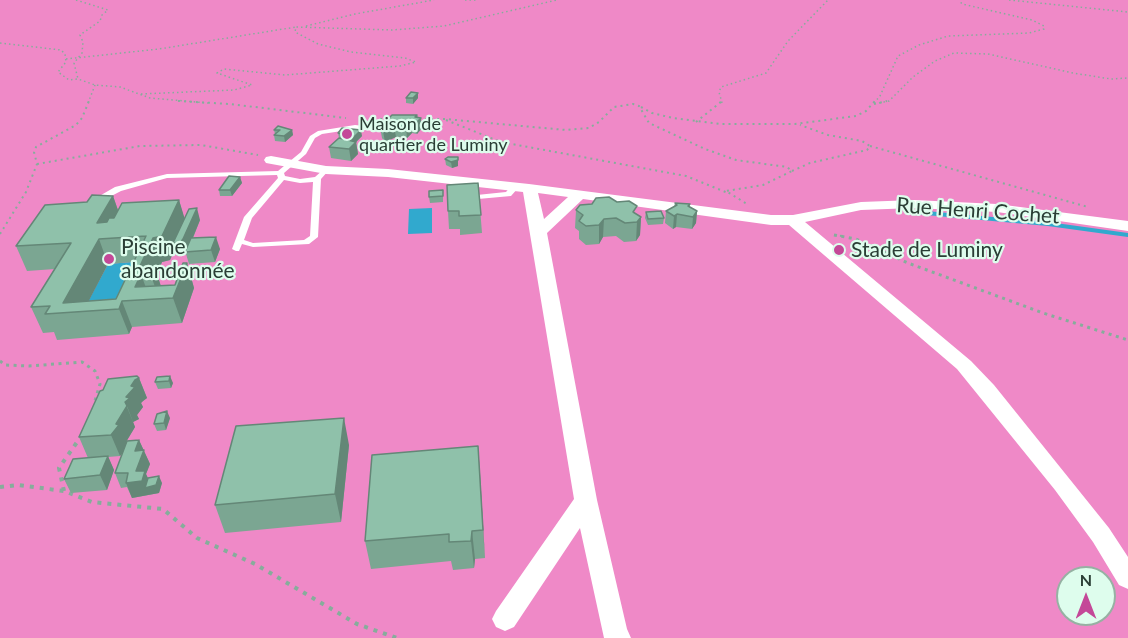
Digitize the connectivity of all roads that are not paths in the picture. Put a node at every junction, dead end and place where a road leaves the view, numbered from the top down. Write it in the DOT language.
graph roads {
  1 [pos="374,129"];
  2 [pos="271,160"];
  3 [pos="293,164"];
  4 [pos="322,174"];
  5 [pos="281,176"];
  6 [pos="122,188"];
  7 [pos="522,188"];
  8 [pos="110,192"];
  9 [pos="579,195"];
  10 [pos="463,198"];
  11 [pos="113,203"];
  12 [pos="86,207"];
  13 [pos="103,207"];
  14 [pos="794,220"];
  15 [pos="1128,226"];
  16 [pos="539,232"];
  17 [pos="240,241"];
  18 [pos="236,249"];
  19 [pos="586,500"];
  20 [pos="1128,578"];
  21 [pos="505,619"];
  22 [pos="618,638"];
  1 -- 3 [label="lane"];
  2 -- 3 [label="street, Rue Henri Cochet"];
  3 -- 4 [label="street, Rue Henri Cochet"];
  3 -- 5 [label="lane"];
  4 -- 5 [label="lane"];
  4 -- 7 [label="street, Rue Henri Cochet"];
  4 -- 17 [label="lane"];
  5 -- 6 [label="lane"];
  5 -- 17 [label="lane"];
  6 -- 8 [label="lane"];
  6 -- 11 [label="lane"];
  7 -- 9 [label="street, Rue Henri Cochet"];
  7 -- 10 [label="lane"];
  7 -- 16 [label="street"];
  8 -- 12 [label="lane"];
  8 -- 13 [label="lane"];
  9 -- 14 [label="street, Rue Henri Cochet"];
  9 -- 16 [label="street"];
  14 -- 15 [label="street, Rue Henri Cochet"];
  14 -- 20 [label="street"];
  16 -- 19 [label="street"];
  17 -- 18 [label="lane"];
  19 -- 21 [label="street"];
  19 -- 22 [label="street"];
}
